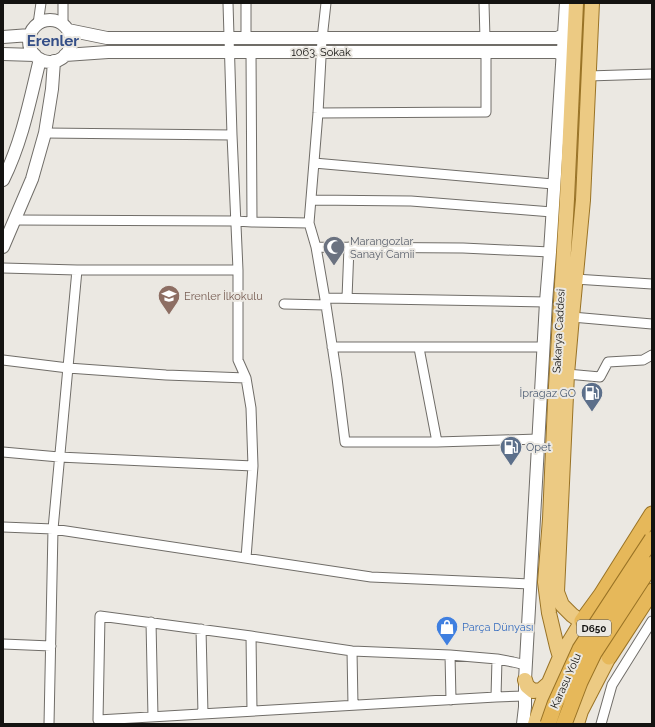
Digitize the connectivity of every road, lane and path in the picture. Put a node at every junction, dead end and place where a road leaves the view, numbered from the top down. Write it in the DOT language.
graph roads {
  1 [pos="41,3"];
  2 [pos="63,3"];
  3 [pos="228,3"];
  4 [pos="246,3"];
  5 [pos="326,3"];
  6 [pos="484,3"];
  7 [pos="566,3"];
  8 [pos="576,3"];
  9 [pos="592,3"];
  10 [pos="38,24"];
  11 [pos="65,28"];
  12 [pos="569,33"];
  13 [pos="30,35"];
  14 [pos="3,37"];
  15 [pos="229,37"];
  16 [pos="246,37"];
  17 [pos="322,38"];
  18 [pos="485,39"];
  19 [pos="230,52"];
  20 [pos="251,52"];
  21 [pos="322,52"];
  22 [pos="486,53"];
  23 [pos="3,54"];
  24 [pos="65,55"];
  25 [pos="37,57"];
  26 [pos="568,59"];
  27 [pos="54,61"];
  28 [pos="652,74"];
  29 [pos="588,76"];
  30 [pos="318,113"];
  31 [pos="45,133"];
  32 [pos="232,134"];
  33 [pos="314,163"];
  34 [pos="3,180"];
  35 [pos="553,184"];
  36 [pos="311,200"];
  37 [pos="552,212"];
  38 [pos="15,220"];
  39 [pos="236,221"];
  40 [pos="252,222"];
  41 [pos="309,222"];
  42 [pos="3,247"];
  43 [pos="316,247"];
  44 [pos="348,247"];
  45 [pos="550,252"];
  46 [pos="3,268"];
  47 [pos="77,270"];
  48 [pos="238,270"];
  49 [pos="576,279"];
  50 [pos="652,284"];
  51 [pos="347,298"];
  52 [pos="326,301"];
  53 [pos="546,302"];
  54 [pos="284,304"];
  55 [pos="572,318"];
  56 [pos="652,324"];
  57 [pos="332,347"];
  58 [pos="543,347"];
  59 [pos="419,348"];
  60 [pos="652,355"];
  61 [pos="3,360"];
  62 [pos="68,368"];
  63 [pos="567,374"];
  64 [pos="246,378"];
  65 [pos="538,439"];
  66 [pos="437,442"];
  67 [pos="3,452"];
  68 [pos="59,456"];
  69 [pos="253,466"];
  70 [pos="652,514"];
  71 [pos="3,527"];
  72 [pos="52,529"];
  73 [pos="652,539"];
  74 [pos="246,558"];
  75 [pos="652,564"];
  76 [pos="530,584"];
  77 [pos="652,591"];
  78 [pos="582,621"];
  79 [pos="151,622"];
  80 [pos="652,622"];
  81 [pos="201,629"];
  82 [pos="251,636"];
  83 [pos="3,644"];
  84 [pos="50,646"];
  85 [pos="352,651"];
  86 [pos="450,655"];
  87 [pos="560,657"];
  88 [pos="609,657"];
  89 [pos="497,659"];
  90 [pos="526,665"];
  91 [pos="525,680"];
  92 [pos="548,683"];
  93 [pos="592,689"];
  94 [pos="525,696"];
  95 [pos="496,697"];
  96 [pos="451,700"];
  97 [pos="541,704"];
  98 [pos="353,705"];
  99 [pos="252,711"];
  100 [pos="203,714"];
  101 [pos="153,717"];
  102 [pos="49,724"];
  103 [pos="523,724"];
  104 [pos="535,724"];
  105 [pos="548,724"];
  106 [pos="564,724"];
  107 [pos="577,724"];
  108 [pos="601,724"];
  1 -- 10 [label="street"];
  2 -- 11 [label="street"];
  3 -- 15 [label="street"];
  4 -- 16 [label="street"];
  5 -- 17 [label="street"];
  6 -- 18 [label="street"];
  7 -- 12 [label="main road"];
  8 -- 12 [label="main road, Sakarya Caddesi"];
  9 -- 29 [label="main road, Sakarya Caddesi"];
  10 -- 11 [label="main road"];
  10 -- 13 [label="main road"];
  11 -- 15 [label="main road, 1063. Sokak"];
  11 -- 24 [label="main road"];
  12 -- 18 [label="main road, 1063. Sokak"];
  12 -- 26 [label="main road, Sakarya Caddesi"];
  13 -- 14 [label="main road"];
  13 -- 25 [label="main road"];
  15 -- 16 [label="main road, 1063. Sokak"];
  15 -- 19 [label="street"];
  16 -- 17 [label="main road, 1063. Sokak"];
  17 -- 18 [label="main road, 1063. Sokak"];
  17 -- 21 [label="street"];
  19 -- 20 [label="main road, 1063. Sokak"];
  19 -- 24 [label="main road, 1063. Sokak"];
  19 -- 32 [label="street"];
  20 -- 21 [label="main road, 1063. Sokak"];
  20 -- 40 [label="street"];
  21 -- 22 [label="main road, 1063. Sokak"];
  21 -- 30 [label="street"];
  22 -- 26 [label="main road, 1063. Sokak"];
  22 -- 30 [label="street"];
  23 -- 25 [label="main road"];
  24 -- 27 [label="main road"];
  25 -- 27 [label="main road"];
  25 -- 34 [label="main road"];
  26 -- 35 [label="main road"];
  26 -- 87 [label="main road, Sakarya Caddesi"];
  27 -- 31 [label="main road"];
  28 -- 29 [label="street"];
  29 -- 49 [label="main road, Sakarya Caddesi"];
  30 -- 33 [label="street"];
  31 -- 32 [label="street"];
  31 -- 38 [label="main road"];
  32 -- 39 [label="street"];
  33 -- 35 [label="street"];
  33 -- 36 [label="street"];
  35 -- 37 [label="main road"];
  36 -- 37 [label="street"];
  36 -- 41 [label="street"];
  37 -- 45 [label="main road"];
  38 -- 39 [label="street"];
  38 -- 42 [label="main road"];
  39 -- 40 [label="street"];
  39 -- 48 [label="street"];
  40 -- 41 [label="street"];
  41 -- 43 [label="street"];
  43 -- 44 [label="street"];
  43 -- 52 [label="street"];
  44 -- 45 [label="street"];
  44 -- 51 [label="street"];
  45 -- 53 [label="main road"];
  46 -- 47 [label="street"];
  47 -- 48 [label="street"];
  47 -- 62 [label="street"];
  48 -- 64 [label="street"];
  49 -- 50 [label="street"];
  49 -- 55 [label="main road, Sakarya Caddesi"];
  51 -- 52 [label="street"];
  51 -- 53 [label="street"];
  52 -- 54 [label="street"];
  52 -- 57 [label="street"];
  53 -- 58 [label="main road"];
  55 -- 56 [label="street"];
  55 -- 63 [label="main road, Sakarya Caddesi"];
  57 -- 59 [label="street"];
  57 -- 66 [label="street"];
  58 -- 59 [label="street"];
  58 -- 65 [label="main road"];
  59 -- 66 [label="street"];
  60 -- 63 [label="street"];
  61 -- 62 [label="street"];
  62 -- 64 [label="street"];
  62 -- 68 [label="street"];
  63 -- 78 [label="main road, Sakarya Caddesi"];
  64 -- 69 [label="street"];
  65 -- 66 [label="street"];
  65 -- 76 [label="main road"];
  67 -- 68 [label="street"];
  68 -- 69 [label="street"];
  68 -- 72 [label="street"];
  69 -- 74 [label="street"];
  70 -- 78 [label="highway"];
  71 -- 72 [label="street"];
  72 -- 74 [label="street"];
  72 -- 84 [label="street"];
  73 -- 105 [label="highway, Karasu Yolu / D650, bridge"];
  74 -- 76 [label="street"];
  75 -- 106 [label="highway, Karasu Yolu / D650, bridge"];
  76 -- 90 [label="main road"];
  77 -- 88 [label="highway"];
  78 -- 87 [label="main road"];
  78 -- 88 [label="main road, Sakarya Caddesi"];
  79 -- 81 [label="street"];
  79 -- 101 [label="street"];
  79 -- 101 [label="street"];
  80 -- 108 [label="street"];
  81 -- 82 [label="street"];
  81 -- 100 [label="street"];
  82 -- 85 [label="street"];
  82 -- 99 [label="street"];
  83 -- 84 [label="street"];
  84 -- 102 [label="street"];
  85 -- 86 [label="street"];
  85 -- 98 [label="street"];
  86 -- 89 [label="street"];
  86 -- 96 [label="street"];
  87 -- 92 [label="main road"];
  87 -- 93 [label="main road, Sakarya Caddesi"];
  88 -- 93 [label="main road"];
  89 -- 90 [label="street"];
  89 -- 95 [label="street"];
  90 -- 91 [label="main road"];
  91 -- 92 [label="main road"];
  91 -- 94 [label="main road"];
  92 -- 97 [label="main road"];
  93 -- 107 [label="main road"];
  94 -- 95 [label="street"];
  94 -- 97 [label="main road"];
  94 -- 103 [label="main road"];
  95 -- 96 [label="street"];
  96 -- 98 [label="street"];
  97 -- 104 [label="main road"];
  98 -- 99 [label="street"];
  99 -- 100 [label="street"];
  100 -- 101 [label="street"];
}
